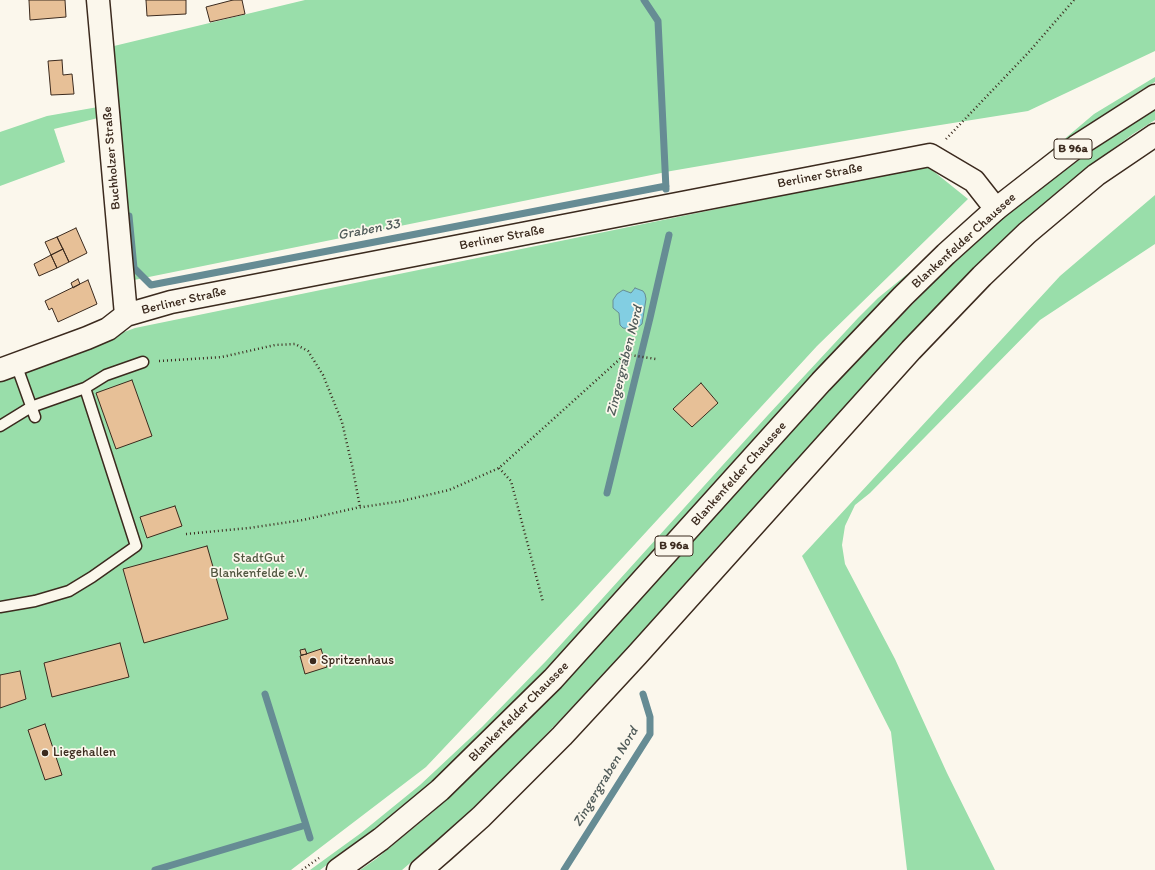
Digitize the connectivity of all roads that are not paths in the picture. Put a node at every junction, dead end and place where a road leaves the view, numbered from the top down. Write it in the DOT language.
graph roads {
  1 [pos="98,0"];
  2 [pos="1155,96"];
  3 [pos="1155,135"];
  4 [pos="996,208"];
  5 [pos="126,315"];
  6 [pos="142,362"];
  7 [pos="8,367"];
  8 [pos="85,388"];
  9 [pos="31,407"];
  10 [pos="35,417"];
  11 [pos="0,426"];
  12 [pos="0,607"];
  13 [pos="338,870"];
  14 [pos="420,870"];
  1 -- 5 [label="main road, Buchholzer Straße"];
  2 -- 4 [label="main road, Blankenfelder Chaussee / B 96a"];
  3 -- 14 [label="main road, B 96a"];
  4 -- 5 [label="main road, Berliner Straße"];
  4 -- 13 [label="main road, Blankenfelder Chaussee / B 96a"];
  5 -- 7 [label="main road, Berliner Straße"];
  6 -- 8 [label="lane"];
  7 -- 9 [label="lane"];
  8 -- 9 [label="lane"];
  8 -- 12 [label="lane"];
  9 -- 10 [label="lane"];
  9 -- 11 [label="lane"];
}
